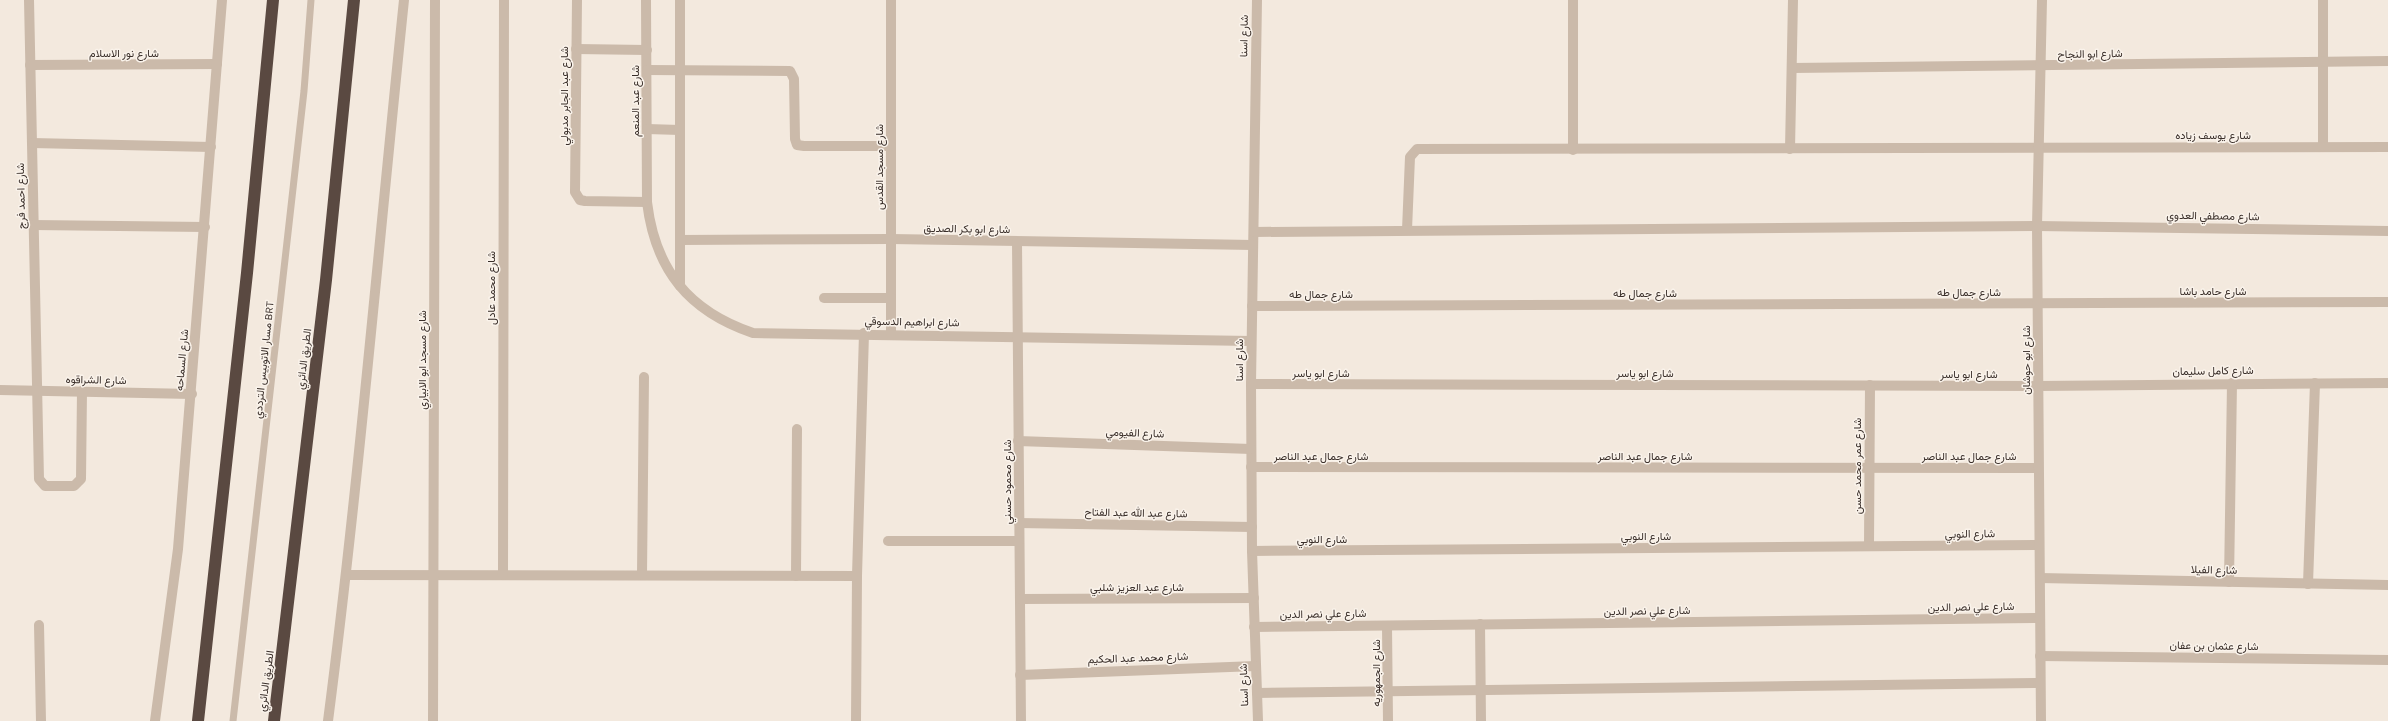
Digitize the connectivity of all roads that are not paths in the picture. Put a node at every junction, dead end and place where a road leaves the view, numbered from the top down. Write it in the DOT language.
graph roads {
  1 [pos="29,0"];
  2 [pos="222,0"];
  3 [pos="273,0"];
  4 [pos="311,0"];
  5 [pos="354,0"];
  6 [pos="404,0"];
  7 [pos="435,0"];
  8 [pos="504,0"];
  9 [pos="577,0"];
  10 [pos="646,0"];
  11 [pos="680,0"];
  12 [pos="891,0"];
  13 [pos="1257,0"];
  14 [pos="1573,0"];
  15 [pos="1793,0"];
  16 [pos="2042,0"];
  17 [pos="2323,0"];
  18 [pos="576,49"];
  19 [pos="646,50"];
  20 [pos="2388,61"];
  21 [pos="2323,62"];
  22 [pos="217,64"];
  23 [pos="30,65"];
  24 [pos="2040,67"];
  25 [pos="1792,68"];
  26 [pos="646,70"];
  27 [pos="680,70"];
  28 [pos="647,129"];
  29 [pos="680,130"];
  30 [pos="32,143"];
  31 [pos="891,146"];
  32 [pos="2038,146"];
  33 [pos="211,147"];
  34 [pos="2323,147"];
  35 [pos="2388,147"];
  36 [pos="1790,149"];
  37 [pos="1573,150"];
  38 [pos="647,202"];
  39 [pos="33,225"];
  40 [pos="2037,226"];
  41 [pos="205,227"];
  42 [pos="1407,230"];
  43 [pos="2388,230"];
  44 [pos="1254,232"];
  45 [pos="891,239"];
  46 [pos="680,240"];
  47 [pos="1017,242"];
  48 [pos="1253,245"];
  49 [pos="680,286"];
  50 [pos="824,298"];
  51 [pos="891,298"];
  52 [pos="2388,302"];
  53 [pos="2038,304"];
  54 [pos="1252,306"];
  55 [pos="864,333"];
  56 [pos="891,334"];
  57 [pos="1017,336"];
  58 [pos="1251,341"];
  59 [pos="644,377"];
  60 [pos="2388,382"];
  61 [pos="2232,383"];
  62 [pos="2315,383"];
  63 [pos="1251,384"];
  64 [pos="1870,385"];
  65 [pos="2038,386"];
  66 [pos="0,390"];
  67 [pos="37,391"];
  68 [pos="82,392"];
  69 [pos="192,394"];
  70 [pos="797,429"];
  71 [pos="1018,441"];
  72 [pos="1251,449"];
  73 [pos="1251,468"];
  74 [pos="1869,468"];
  75 [pos="2038,468"];
  76 [pos="1019,523"];
  77 [pos="1252,527"];
  78 [pos="888,542"];
  79 [pos="1019,542"];
  80 [pos="2039,545"];
  81 [pos="1869,546"];
  82 [pos="1252,551"];
  83 [pos="347,575"];
  84 [pos="433,575"];
  85 [pos="503,575"];
  86 [pos="642,575"];
  87 [pos="796,576"];
  88 [pos="857,576"];
  89 [pos="2040,578"];
  90 [pos="2228,582"];
  91 [pos="2308,584"];
  92 [pos="2388,585"];
  93 [pos="1254,598"];
  94 [pos="1020,599"];
  95 [pos="2040,618"];
  96 [pos="1480,624"];
  97 [pos="39,625"];
  98 [pos="1387,626"];
  99 [pos="1254,627"];
  100 [pos="2040,656"];
  101 [pos="2388,660"];
  102 [pos="1256,666"];
  103 [pos="1020,675"];
  104 [pos="2040,683"];
  105 [pos="1481,690"];
  106 [pos="1388,691"];
  107 [pos="1257,693"];
  108 [pos="41,721"];
  109 [pos="155,721"];
  110 [pos="198,721"];
  111 [pos="233,721"];
  112 [pos="274,721"];
  113 [pos="328,721"];
  114 [pos="433,721"];
  115 [pos="856,721"];
  116 [pos="1021,721"];
  117 [pos="1258,721"];
  118 [pos="1388,721"];
  119 [pos="1481,721"];
  120 [pos="2041,721"];
  1 -- 23 [label="street, شارع احمد فرج"];
  2 -- 22 [label="street, شارع السماحه"];
  3 -- 110 [label="highway"];
  4 -- 111 [label="lane, مسار الاتوبيس الترددي BRT"];
  5 -- 112 [label="highway, الطريق الدائري"];
  6 -- 83 [label="street"];
  7 -- 84 [label="street, شارع مسجد ابو الابياري"];
  8 -- 85 [label="street, شارع محمد عادل"];
  9 -- 18 [label="street, شارع عبد الجابر مدبولي"];
  10 -- 19 [label="street, شارع عبد المنعم"];
  11 -- 27 [label="street"];
  12 -- 31 [label="street, شارع مسجد القدس"];
  13 -- 44 [label="street, شارع اسنا"];
  14 -- 37 [label="street"];
  15 -- 25 [label="street"];
  16 -- 24 [label="street, شارع ابو حوشان"];
  17 -- 21 [label="street"];
  18 -- 19 [label="street"];
  18 -- 38 [label="street, شارع عبد الجابر مدبولي"];
  19 -- 26 [label="street, شارع عبد المنعم"];
  20 -- 21 [label="street, شارع ابو النجاح"];
  21 -- 24 [label="street, شارع ابو النجاح"];
  21 -- 34 [label="street"];
  22 -- 23 [label="street, شارع نور الاسلام"];
  22 -- 33 [label="street, شارع السماحه"];
  23 -- 30 [label="street, شارع احمد فرج"];
  24 -- 25 [label="street, شارع ابو النجاح"];
  24 -- 32 [label="street, شارع ابو حوشان"];
  25 -- 36 [label="street"];
  26 -- 27 [label="street"];
  26 -- 28 [label="street, شارع عبد المنعم"];
  27 -- 29 [label="street"];
  27 -- 31 [label="street"];
  28 -- 29 [label="street"];
  28 -- 38 [label="street, شارع عبد المنعم"];
  29 -- 46 [label="street"];
  30 -- 33 [label="street"];
  30 -- 39 [label="street, شارع احمد فرج"];
  31 -- 45 [label="street, شارع مسجد القدس"];
  32 -- 34 [label="street, شارع يوسف زياده"];
  32 -- 36 [label="street, شارع يوسف زياده"];
  32 -- 40 [label="street, شارع ابو حوشان"];
  33 -- 41 [label="street, شارع السماحه"];
  34 -- 35 [label="street, شارع يوسف زياده"];
  36 -- 37 [label="street, شارع يوسف زياده"];
  37 -- 42 [label="street, شارع يوسف زياده"];
  38 -- 49 [label="street, شارع ابراهيم الدسوقي"];
  39 -- 41 [label="street"];
  39 -- 67 [label="street, شارع احمد فرج"];
  40 -- 42 [label="street, شارع مصطفي العدوي"];
  40 -- 43 [label="street, شارع مصطفي العدوي"];
  40 -- 53 [label="street, شارع ابو حوشان"];
  41 -- 69 [label="street, شارع السماحه"];
  42 -- 44 [label="street, شارع مصطفي العدوي"];
  44 -- 48 [label="street, شارع اسنا"];
  45 -- 46 [label="street, شارع ابو بكر الصديق"];
  45 -- 47 [label="street, شارع ابو بكر الصديق"];
  45 -- 51 [label="street, شارع مسجد القدس"];
  46 -- 49 [label="street"];
  47 -- 48 [label="street, شارع ابو بكر الصديق"];
  47 -- 57 [label="street, شارع محمود حسني"];
  48 -- 54 [label="street, شارع اسنا"];
  49 -- 55 [label="street, شارع ابراهيم الدسوقي"];
  50 -- 51 [label="street"];
  51 -- 56 [label="street, شارع مسجد القدس"];
  52 -- 53 [label="street, شارع حامد باشا"];
  53 -- 54 [label="street, شارع جمال طه"];
  53 -- 65 [label="street, شارع ابو حوشان"];
  54 -- 58 [label="street, شارع اسنا"];
  55 -- 56 [label="street, شارع ابراهيم الدسوقي"];
  55 -- 88 [label="street"];
  56 -- 57 [label="street, شارع ابراهيم الدسوقي"];
  57 -- 58 [label="street, شارع ابراهيم الدسوقي"];
  57 -- 71 [label="street, شارع محمود حسني"];
  58 -- 63 [label="street, شارع اسنا"];
  59 -- 86 [label="street"];
  60 -- 62 [label="street, شارع كامل سليمان"];
  61 -- 62 [label="street, شارع كامل سليمان"];
  61 -- 65 [label="street, شارع كامل سليمان"];
  61 -- 90 [label="street"];
  62 -- 91 [label="street"];
  63 -- 64 [label="street, شارع ابو ياسر"];
  63 -- 72 [label="street, شارع اسنا"];
  64 -- 65 [label="street, شارع ابو ياسر"];
  64 -- 74 [label="street, شارع عمر محمد حسن"];
  65 -- 75 [label="street, شارع ابو حوشان"];
  66 -- 67 [label="street, شارع الشراقوه"];
  67 -- 68 [label="street, شارع الشراقوه"];
  67 -- 68 [label="street, شارع احمد فرج"];
  68 -- 69 [label="street, شارع الشراقوه"];
  69 -- 109 [label="street, شارع السماحه"];
  70 -- 87 [label="street"];
  71 -- 72 [label="street, شارع الفيومي"];
  71 -- 76 [label="street, شارع محمود حسني"];
  72 -- 73 [label="street, شارع اسنا"];
  73 -- 74 [label="street, شارع جمال عبد الناصر"];
  73 -- 77 [label="street, شارع اسنا"];
  74 -- 75 [label="street, شارع جمال عبد الناصر"];
  74 -- 81 [label="street, شارع عمر محمد حسن"];
  75 -- 80 [label="street, شارع ابو حوشان"];
  76 -- 77 [label="street, شارع عبد الله عبد الفتاح"];
  76 -- 79 [label="street, شارع محمود حسني"];
  77 -- 82 [label="street, شارع اسنا"];
  78 -- 79 [label="street"];
  79 -- 94 [label="street, شارع محمود حسني"];
  80 -- 81 [label="street, شارع النوبي"];
  80 -- 89 [label="street, شارع ابو حوشان"];
  81 -- 82 [label="street, شارع النوبي"];
  82 -- 93 [label="street, شارع اسنا"];
  83 -- 84 [label="street"];
  83 -- 113 [label="street"];
  84 -- 85 [label="street"];
  84 -- 114 [label="street, شارع مسجد ابو الابياري"];
  85 -- 86 [label="street"];
  86 -- 87 [label="street"];
  87 -- 88 [label="street"];
  88 -- 115 [label="street"];
  89 -- 90 [label="street, شارع الفيلا"];
  89 -- 95 [label="street, شارع ابو حوشان"];
  90 -- 91 [label="street, شارع الفيلا"];
  91 -- 92 [label="street, شارع الفيلا"];
  93 -- 94 [label="street, شارع عبد العزيز شلبي"];
  93 -- 99 [label="street, شارع اسنا"];
  94 -- 103 [label="street, شارع محمود حسني"];
  95 -- 96 [label="street, شارع علي نصر الدين"];
  95 -- 100 [label="street, شارع ابو حوشان"];
  96 -- 98 [label="street, شارع علي نصر الدين"];
  96 -- 105 [label="street"];
  97 -- 108 [label="street"];
  98 -- 99 [label="street, شارع علي نصر الدين"];
  98 -- 106 [label="street, شارع الجمهوريه"];
  99 -- 102 [label="street, شارع اسنا"];
  100 -- 101 [label="street, شارع عثمان بن عفان"];
  100 -- 104 [label="street, شارع ابو حوشان"];
  102 -- 103 [label="street, شارع محمد عبد الحكيم"];
  102 -- 107 [label="street, شارع اسنا"];
  103 -- 116 [label="street, شارع محمود حسني"];
  104 -- 105 [label="street"];
  104 -- 120 [label="street, شارع ابو حوشان"];
  105 -- 106 [label="street"];
  105 -- 119 [label="street"];
  106 -- 107 [label="street"];
  106 -- 118 [label="street, شارع الجمهوريه"];
  107 -- 117 [label="street, شارع اسنا"];
}
